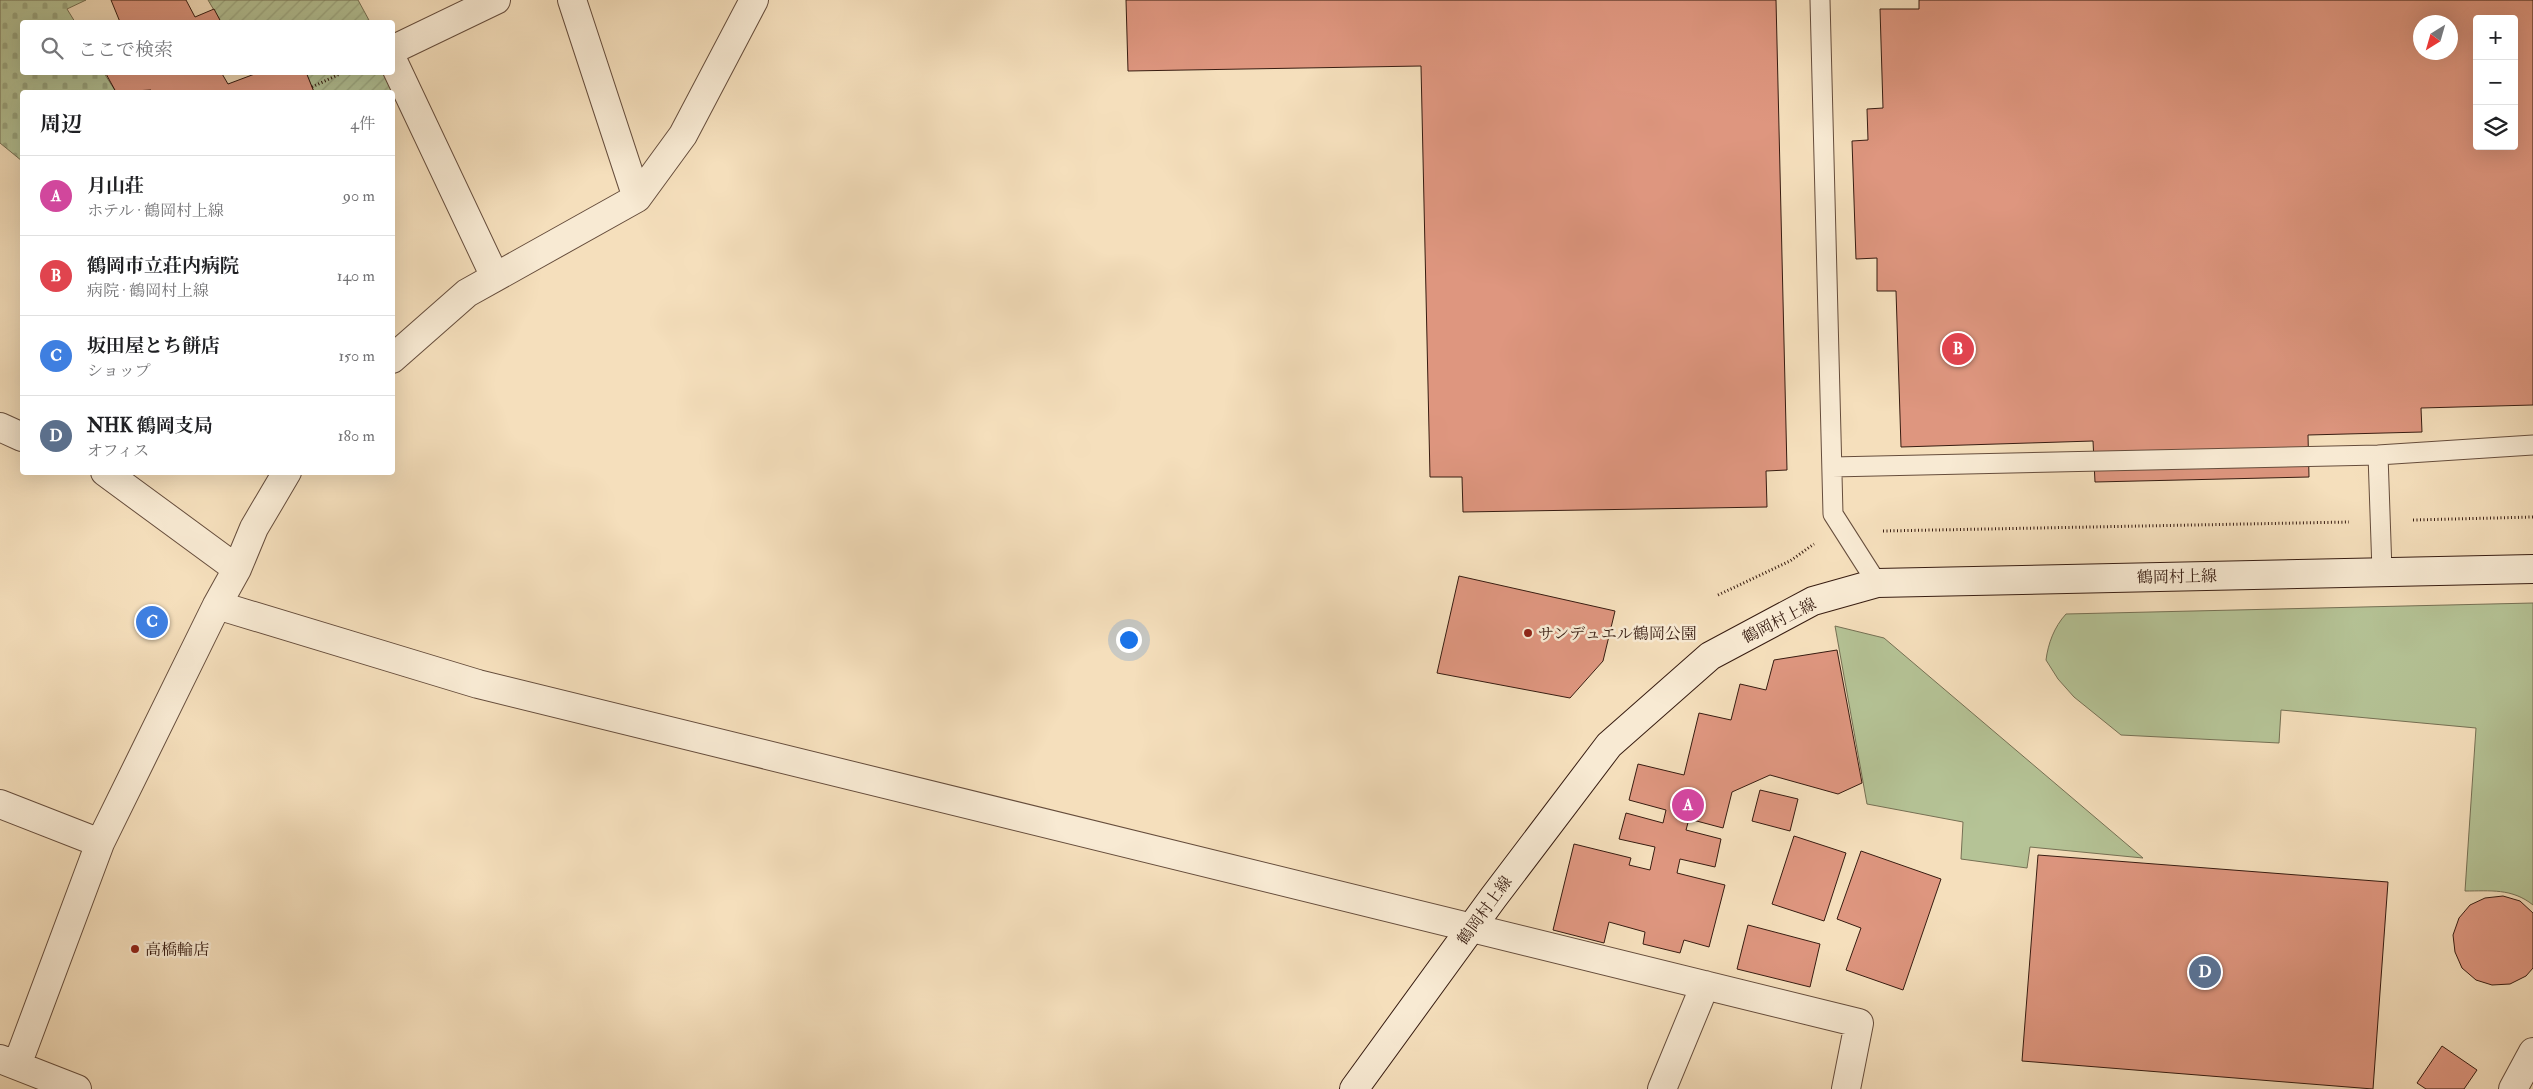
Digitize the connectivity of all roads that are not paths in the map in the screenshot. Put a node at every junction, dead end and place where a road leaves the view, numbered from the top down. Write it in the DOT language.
graph roads {
  1 [pos="496,0"];
  2 [pos="572,0"];
  3 [pos="754,0"];
  4 [pos="1820,0"];
  5 [pos="395,49"];
  6 [pos="395,65"];
  7 [pos="637,198"];
  8 [pos="495,277"];
  9 [pos="395,356"];
  10 [pos="0,427"];
  11 [pos="20,436"];
  12 [pos="2533,445"];
  13 [pos="2378,455"];
  14 [pos="1832,467"];
  15 [pos="109,475"];
  16 [pos="285,475"];
  17 [pos="237,569"];
  18 [pos="2533,569"];
  19 [pos="2382,571"];
  20 [pos="1877,584"];
  21 [pos="217,605"];
  22 [pos="0,804"];
  23 [pos="100,843"];
  24 [pos="1471,929"];
  25 [pos="1705,985"];
  26 [pos="2533,1052"];
  27 [pos="8,1062"];
  28 [pos="77,1089"];
  29 [pos="1354,1089"];
  30 [pos="1662,1089"];
  31 [pos="1846,1089"];
  32 [pos="2513,1089"];
  1 -- 5 [label="street"];
  2 -- 7 [label="street"];
  3 -- 7 [label="street"];
  4 -- 14 [label="lane"];
  6 -- 8 [label="street"];
  7 -- 8 [label="street"];
  8 -- 9 [label="street"];
  10 -- 11 [label="street"];
  12 -- 13 [label="lane"];
  13 -- 14 [label="lane"];
  13 -- 19 [label="lane"];
  14 -- 20 [label="lane"];
  15 -- 17 [label="street"];
  16 -- 17 [label="street"];
  17 -- 21 [label="street"];
  18 -- 19 [label="street, 鶴岡村上線"];
  19 -- 20 [label="street, 鶴岡村上線"];
  20 -- 24 [label="street, 鶴岡村上線"];
  21 -- 23 [label="street"];
  21 -- 24 [label="street"];
  22 -- 23 [label="street"];
  23 -- 27 [label="street"];
  24 -- 25 [label="street"];
  24 -- 29 [label="street, 鶴岡村上線"];
  25 -- 30 [label="street"];
  25 -- 31 [label="street"];
  26 -- 32 [label="street"];
  27 -- 28 [label="street"];
}
